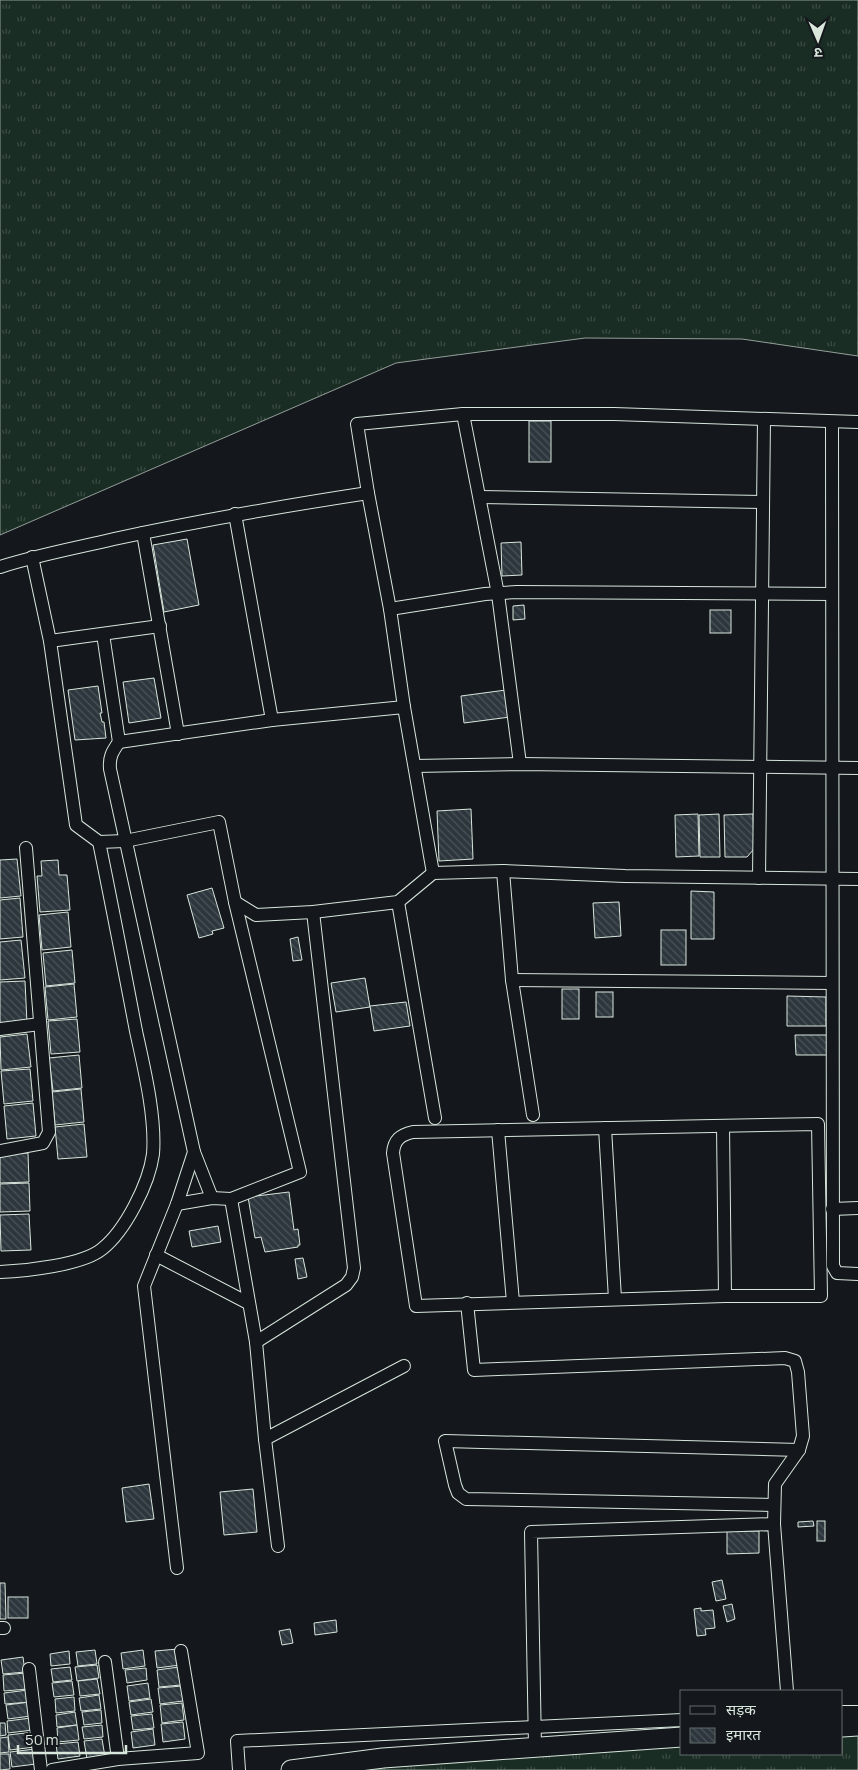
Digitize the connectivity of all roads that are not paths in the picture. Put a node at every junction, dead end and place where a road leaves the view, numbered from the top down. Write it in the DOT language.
graph roads {
  1 [pos="463,414"];
  2 [pos="764,419"];
  3 [pos="832,422"];
  4 [pos="858,422"];
  5 [pos="368,493"];
  6 [pos="480,497"];
  7 [pos="762,502"];
  8 [pos="235,514"];
  9 [pos="144,533"];
  10 [pos="32,557"];
  11 [pos="0,567"];
  12 [pos="498,594"];
  13 [pos="763,594"];
  14 [pos="832,594"];
  15 [pos="390,609"];
  16 [pos="160,626"];
  17 [pos="103,634"];
  18 [pos="50,640"];
  19 [pos="404,707"];
  20 [pos="272,720"];
  21 [pos="178,734"];
  22 [pos="119,742"];
  23 [pos="520,764"];
  24 [pos="415,766"];
  25 [pos="759,766"];
  26 [pos="832,768"];
  27 [pos="858,768"];
  28 [pos="125,841"];
  29 [pos="99,842"];
  30 [pos="26,848"];
  31 [pos="432,872"];
  32 [pos="503,872"];
  33 [pos="759,878"];
  34 [pos="832,879"];
  35 [pos="858,880"];
  36 [pos="235,902"];
  37 [pos="398,902"];
  38 [pos="313,912"];
  39 [pos="512,980"];
  40 [pos="832,983"];
  41 [pos="40,1024"];
  42 [pos="0,1029"];
  43 [pos="533,1115"];
  44 [pos="434,1118"];
  45 [pos="723,1126"];
  46 [pos="605,1128"];
  47 [pos="498,1130"];
  48 [pos="0,1151"];
  49 [pos="194,1152"];
  50 [pos="212,1198"];
  51 [pos="231,1198"];
  52 [pos="177,1204"];
  53 [pos="858,1208"];
  54 [pos="832,1209"];
  55 [pos="156,1255"];
  56 [pos="0,1272"];
  57 [pos="858,1274"];
  58 [pos="726,1296"];
  59 [pos="615,1299"];
  60 [pos="513,1302"];
  61 [pos="248,1303"];
  62 [pos="467,1303"];
  63 [pos="256,1342"];
  64 [pos="404,1366"];
  65 [pos="265,1439"];
  66 [pos="799,1450"];
  67 [pos="774,1505"];
  68 [pos="774,1524"];
  69 [pos="278,1546"];
  70 [pos="177,1568"];
  71 [pos="181,1651"];
  72 [pos="105,1662"];
  73 [pos="29,1669"];
  74 [pos="787,1690"];
  75 [pos="843,1712"];
  76 [pos="858,1712"];
  77 [pos="680,1720"];
  78 [pos="858,1726"];
  79 [pos="843,1727"];
  80 [pos="533,1728"];
  81 [pos="680,1737"];
  82 [pos="535,1747"];
  83 [pos="118,1759"];
  84 [pos="41,1770"];
  85 [pos="52,1770"];
  86 [pos="240,1770"];
  87 [pos="291,1770"];
  1 -- 2 [label="street"];
  1 -- 5 [label="street"];
  1 -- 6 [label="street"];
  2 -- 3 [label="street"];
  2 -- 7 [label="street"];
  3 -- 4 [label="street"];
  3 -- 14 [label="street"];
  5 -- 8 [label="street"];
  5 -- 15 [label="street"];
  6 -- 7 [label="street"];
  6 -- 12 [label="street"];
  7 -- 13 [label="street"];
  8 -- 9 [label="street"];
  8 -- 20 [label="street"];
  9 -- 10 [label="street"];
  9 -- 16 [label="street"];
  10 -- 11 [label="street"];
  10 -- 18 [label="street"];
  12 -- 13 [label="street"];
  12 -- 15 [label="street"];
  12 -- 23 [label="street"];
  13 -- 14 [label="street"];
  13 -- 25 [label="street"];
  14 -- 26 [label="street"];
  15 -- 19 [label="street"];
  16 -- 17 [label="street"];
  16 -- 21 [label="street"];
  17 -- 18 [label="street"];
  17 -- 22 [label="street"];
  18 -- 29 [label="street"];
  19 -- 20 [label="street"];
  19 -- 24 [label="street"];
  20 -- 21 [label="street"];
  21 -- 22 [label="street"];
  22 -- 28 [label="street"];
  23 -- 24 [label="street"];
  23 -- 25 [label="street"];
  24 -- 31 [label="street"];
  25 -- 26 [label="street"];
  25 -- 33 [label="street"];
  26 -- 27 [label="street"];
  26 -- 34 [label="street"];
  28 -- 29 [label="street"];
  28 -- 36 [label="street"];
  28 -- 49 [label="street"];
  29 -- 56 [label="street"];
  30 -- 41 [label="street"];
  31 -- 32 [label="street"];
  31 -- 37 [label="street"];
  32 -- 33 [label="street"];
  32 -- 39 [label="street"];
  33 -- 34 [label="street"];
  34 -- 35 [label="street"];
  34 -- 40 [label="street"];
  36 -- 38 [label="street"];
  36 -- 51 [label="street"];
  37 -- 38 [label="street"];
  37 -- 44 [label="street"];
  38 -- 63 [label="street"];
  39 -- 40 [label="street"];
  39 -- 43 [label="street"];
  40 -- 54 [label="street"];
  41 -- 42 [label="street"];
  41 -- 48 [label="street"];
  45 -- 46 [label="street"];
  45 -- 58 [label="street"];
  45 -- 58 [label="street"];
  46 -- 47 [label="street"];
  46 -- 59 [label="street"];
  47 -- 60 [label="street"];
  47 -- 62 [label="street"];
  49 -- 50 [label="street"];
  49 -- 52 [label="street"];
  50 -- 51 [label="street"];
  50 -- 52 [label="street"];
  51 -- 61 [label="street"];
  52 -- 55 [label="street"];
  53 -- 54 [label="street"];
  54 -- 57 [label="street"];
  55 -- 61 [label="street"];
  55 -- 70 [label="street"];
  58 -- 59 [label="street"];
  59 -- 60 [label="street"];
  60 -- 62 [label="street"];
  61 -- 63 [label="street"];
  62 -- 66 [label="street"];
  63 -- 65 [label="street"];
  64 -- 65 [label="street"];
  65 -- 69 [label="street"];
  66 -- 67 [label="street"];
  66 -- 67 [label="street"];
  67 -- 68 [label="street"];
  68 -- 74 [label="street"];
  68 -- 80 [label="street"];
  71 -- 83 [label="street"];
  72 -- 83 [label="street"];
  73 -- 84 [label="street"];
  75 -- 76 [label="street"];
  77 -- 80 [label="street"];
  78 -- 79 [label="street"];
  80 -- 82 [label="street"];
  80 -- 86 [label="street"];
  81 -- 82 [label="street"];
  82 -- 87 [label="street"];
  83 -- 85 [label="street"];
}
